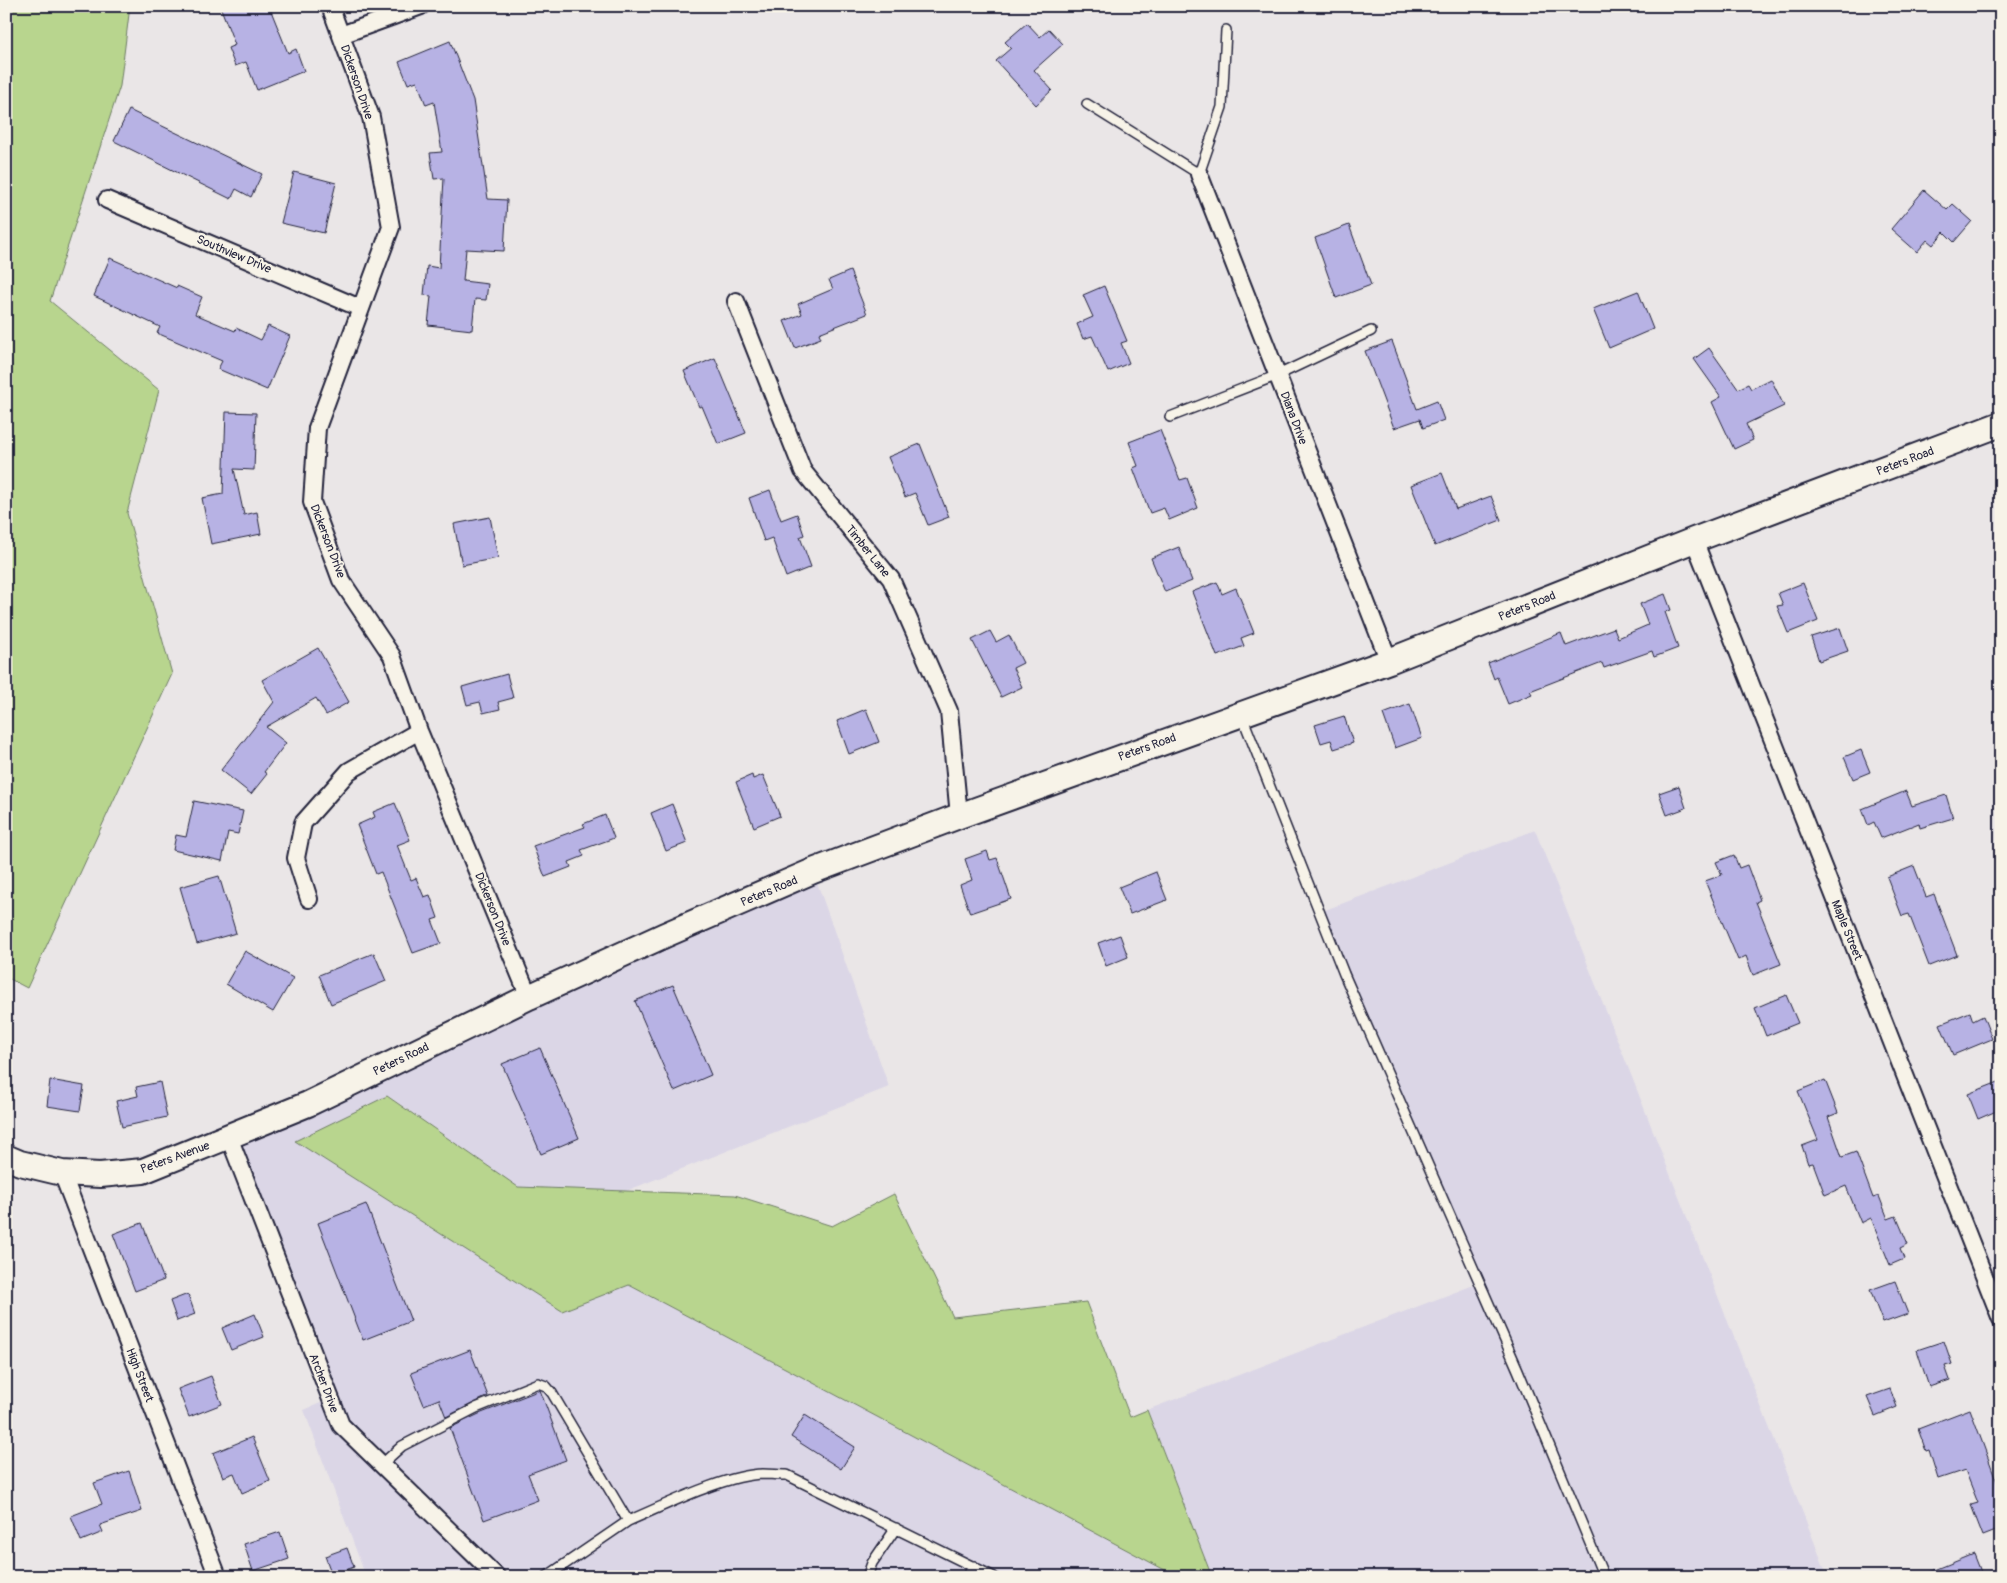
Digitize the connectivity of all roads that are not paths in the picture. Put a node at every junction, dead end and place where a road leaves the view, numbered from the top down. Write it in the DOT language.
graph roads {
  1 [pos="330,6"];
  2 [pos="421,6"];
  3 [pos="1226,30"];
  4 [pos="341,35"];
  5 [pos="1087,104"];
  6 [pos="1199,174"];
  7 [pos="107,200"];
  8 [pos="736,301"];
  9 [pos="360,308"];
  10 [pos="1372,331"];
  11 [pos="1278,375"];
  12 [pos="1170,417"];
  13 [pos="2001,424"];
  14 [pos="1694,540"];
  15 [pos="1389,661"];
  16 [pos="1241,713"];
  17 [pos="419,731"];
  18 [pos="959,816"];
  19 [pos="309,899"];
  20 [pos="529,997"];
  21 [pos="308,1104"];
  22 [pos="229,1137"];
  23 [pos="6,1157"];
  24 [pos="62,1174"];
  25 [pos="2001,1319"];
  26 [pos="382,1465"];
  27 [pos="628,1521"];
  28 [pos="896,1528"];
  29 [pos="974,1566"];
  30 [pos="218,1577"];
  31 [pos="497,1577"];
  32 [pos="546,1577"];
  33 [pos="867,1577"];
  34 [pos="967,1577"];
  35 [pos="994,1577"];
  36 [pos="1604,1577"];
  1 -- 4 [label="street, Dickerson Drive"];
  2 -- 4 [label="street"];
  3 -- 6 [label="lane"];
  4 -- 9 [label="street, Dickerson Drive"];
  5 -- 6 [label="lane"];
  6 -- 11 [label="street, Diana Drive"];
  7 -- 9 [label="street, Southview Drive"];
  8 -- 18 [label="street, Timber Lane"];
  9 -- 17 [label="street, Dickerson Drive"];
  10 -- 11 [label="lane"];
  11 -- 12 [label="lane"];
  11 -- 15 [label="street, Diana Drive"];
  13 -- 14 [label="street, Peters Road"];
  14 -- 15 [label="street, Peters Road"];
  14 -- 25 [label="street, Maple Street"];
  15 -- 16 [label="street, Peters Road"];
  16 -- 18 [label="street, Peters Road"];
  16 -- 36 [label="lane"];
  17 -- 19 [label="street"];
  17 -- 20 [label="street, Dickerson Drive"];
  18 -- 20 [label="street, Peters Road"];
  20 -- 21 [label="street, Peters Road"];
  21 -- 22 [label="street, Peters Avenue"];
  22 -- 24 [label="street, Peters Avenue"];
  22 -- 26 [label="street, Archer Drive"];
  23 -- 24 [label="street, Peters Avenue"];
  24 -- 30 [label="street, High Street"];
  26 -- 27 [label="lane"];
  26 -- 31 [label="street, Archer Drive"];
  27 -- 28 [label="lane"];
  27 -- 32 [label="lane"];
  28 -- 29 [label="lane"];
  28 -- 33 [label="lane"];
  29 -- 34 [label="lane"];
  29 -- 35 [label="lane"];
}
